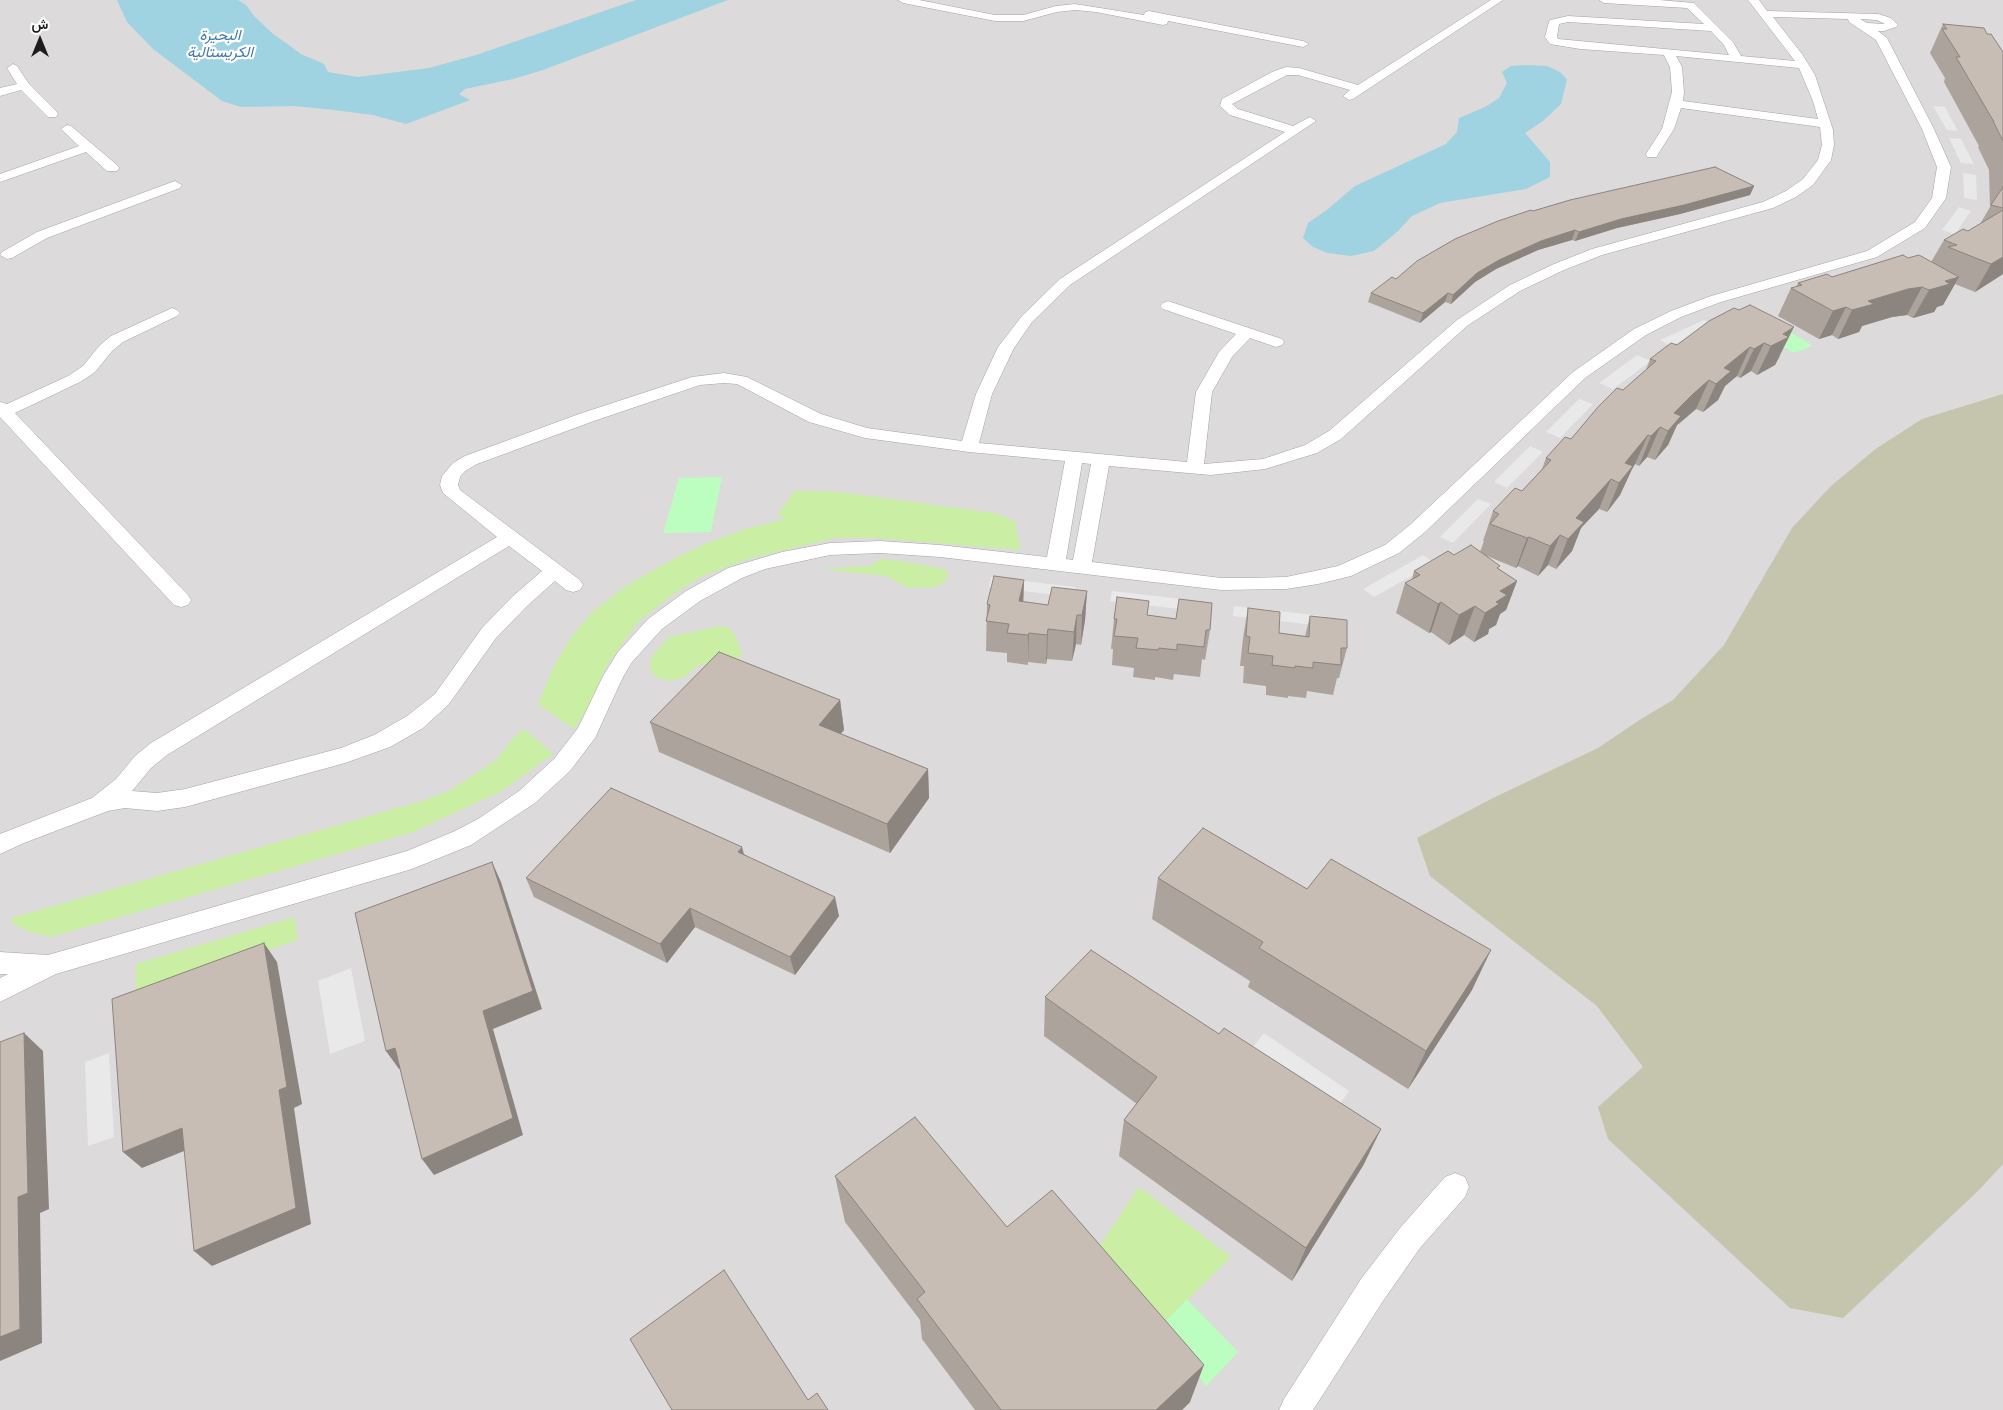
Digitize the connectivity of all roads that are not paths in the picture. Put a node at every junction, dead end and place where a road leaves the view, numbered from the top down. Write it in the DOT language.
graph roads {
  1 [pos="903,0"];
  2 [pos="947,0"];
  3 [pos="1055,0"];
  4 [pos="1106,0"];
  5 [pos="1498,0"];
  6 [pos="1604,0"];
  7 [pos="1753,0"];
  8 [pos="1634,1"];
  9 [pos="1766,17"];
  10 [pos="1163,22"];
  11 [pos="1858,22"];
  12 [pos="1644,23"];
  13 [pos="1713,28"];
  14 [pos="1884,33"];
  15 [pos="1303,44"];
  16 [pos="1668,52"];
  17 [pos="1737,59"];
  18 [pos="1804,65"];
  19 [pos="13,68"];
  20 [pos="24,86"];
  21 [pos="1360,89"];
  22 [pos="0,92"];
  23 [pos="1344,99"];
  24 [pos="1676,104"];
  25 [pos="52,114"];
  26 [pos="1310,121"];
  27 [pos="1825,124"];
  28 [pos="67,129"];
  29 [pos="1295,131"];
  30 [pos="86,148"];
  31 [pos="1652,154"];
  32 [pos="112,168"];
  33 [pos="0,178"];
  34 [pos="175,185"];
  35 [pos="1,257"];
  36 [pos="1168,306"];
  37 [pos="172,313"];
  38 [pos="1247,332"];
  39 [pos="1276,342"];
  40 [pos="2,409"];
  41 [pos="969,447"];
  42 [pos="1074,458"];
  43 [pos="1101,460"];
  44 [pos="1195,469"];
  45 [pos="1065,506"];
  46 [pos="1092,508"];
  47 [pos="510,537"];
  48 [pos="1055,565"];
  49 [pos="1082,568"];
  50 [pos="555,571"];
  51 [pos="573,585"];
  52 [pos="181,600"];
  53 [pos="131,778"];
  54 [pos="141,800"];
  55 [pos="97,805"];
  56 [pos="0,845"];
  57 [pos="0,963"];
  58 [pos="49,965"];
  59 [pos="0,991"];
  60 [pos="1455,1187"];
  61 [pos="1296,1410"];
  1 -- 10 [label="street"];
  2 -- 3 [label="street"];
  4 -- 15 [label="street"];
  5 -- 21 [label="street"];
  6 -- 8 [label="street"];
  7 -- 9 [label="street"];
  8 -- 12 [label="street"];
  8 -- 13 [label="street"];
  9 -- 11 [label="street"];
  9 -- 18 [label="street"];
  11 -- 14 [label="street"];
  11 -- 14 [label="street"];
  12 -- 13 [label="street"];
  12 -- 16 [label="street"];
  13 -- 17 [label="street"];
  14 -- 49 [label="street"];
  16 -- 17 [label="street"];
  16 -- 24 [label="street"];
  17 -- 18 [label="street"];
  18 -- 27 [label="street"];
  19 -- 20 [label="street"];
  20 -- 22 [label="street"];
  20 -- 25 [label="street"];
  21 -- 23 [label="street"];
  21 -- 29 [label="street"];
  24 -- 27 [label="street"];
  24 -- 31 [label="street"];
  26 -- 29 [label="street"];
  27 -- 44 [label="street"];
  28 -- 30 [label="street"];
  29 -- 41 [label="street"];
  30 -- 32 [label="street"];
  30 -- 33 [label="street"];
  34 -- 35 [label="street"];
  36 -- 38 [label="street"];
  37 -- 40 [label="street"];
  38 -- 39 [label="street"];
  38 -- 44 [label="street"];
  40 -- 52 [label="street"];
  41 -- 42 [label="street"];
  41 -- 47 [label="street"];
  42 -- 43 [label="street"];
  42 -- 45 [label="street"];
  43 -- 44 [label="street"];
  43 -- 46 [label="street"];
  45 -- 46 [label="street"];
  45 -- 48 [label="street"];
  46 -- 49 [label="street"];
  47 -- 50 [label="street"];
  47 -- 53 [label="street"];
  48 -- 49 [label="street"];
  48 -- 58 [label="street"];
  50 -- 51 [label="street"];
  50 -- 54 [label="street"];
  53 -- 54 [label="street"];
  53 -- 55 [label="street"];
  54 -- 55 [label="street"];
  55 -- 56 [label="street"];
  57 -- 58 [label="street"];
  58 -- 59 [label="street"];
  60 -- 61 [label="street"];
}
